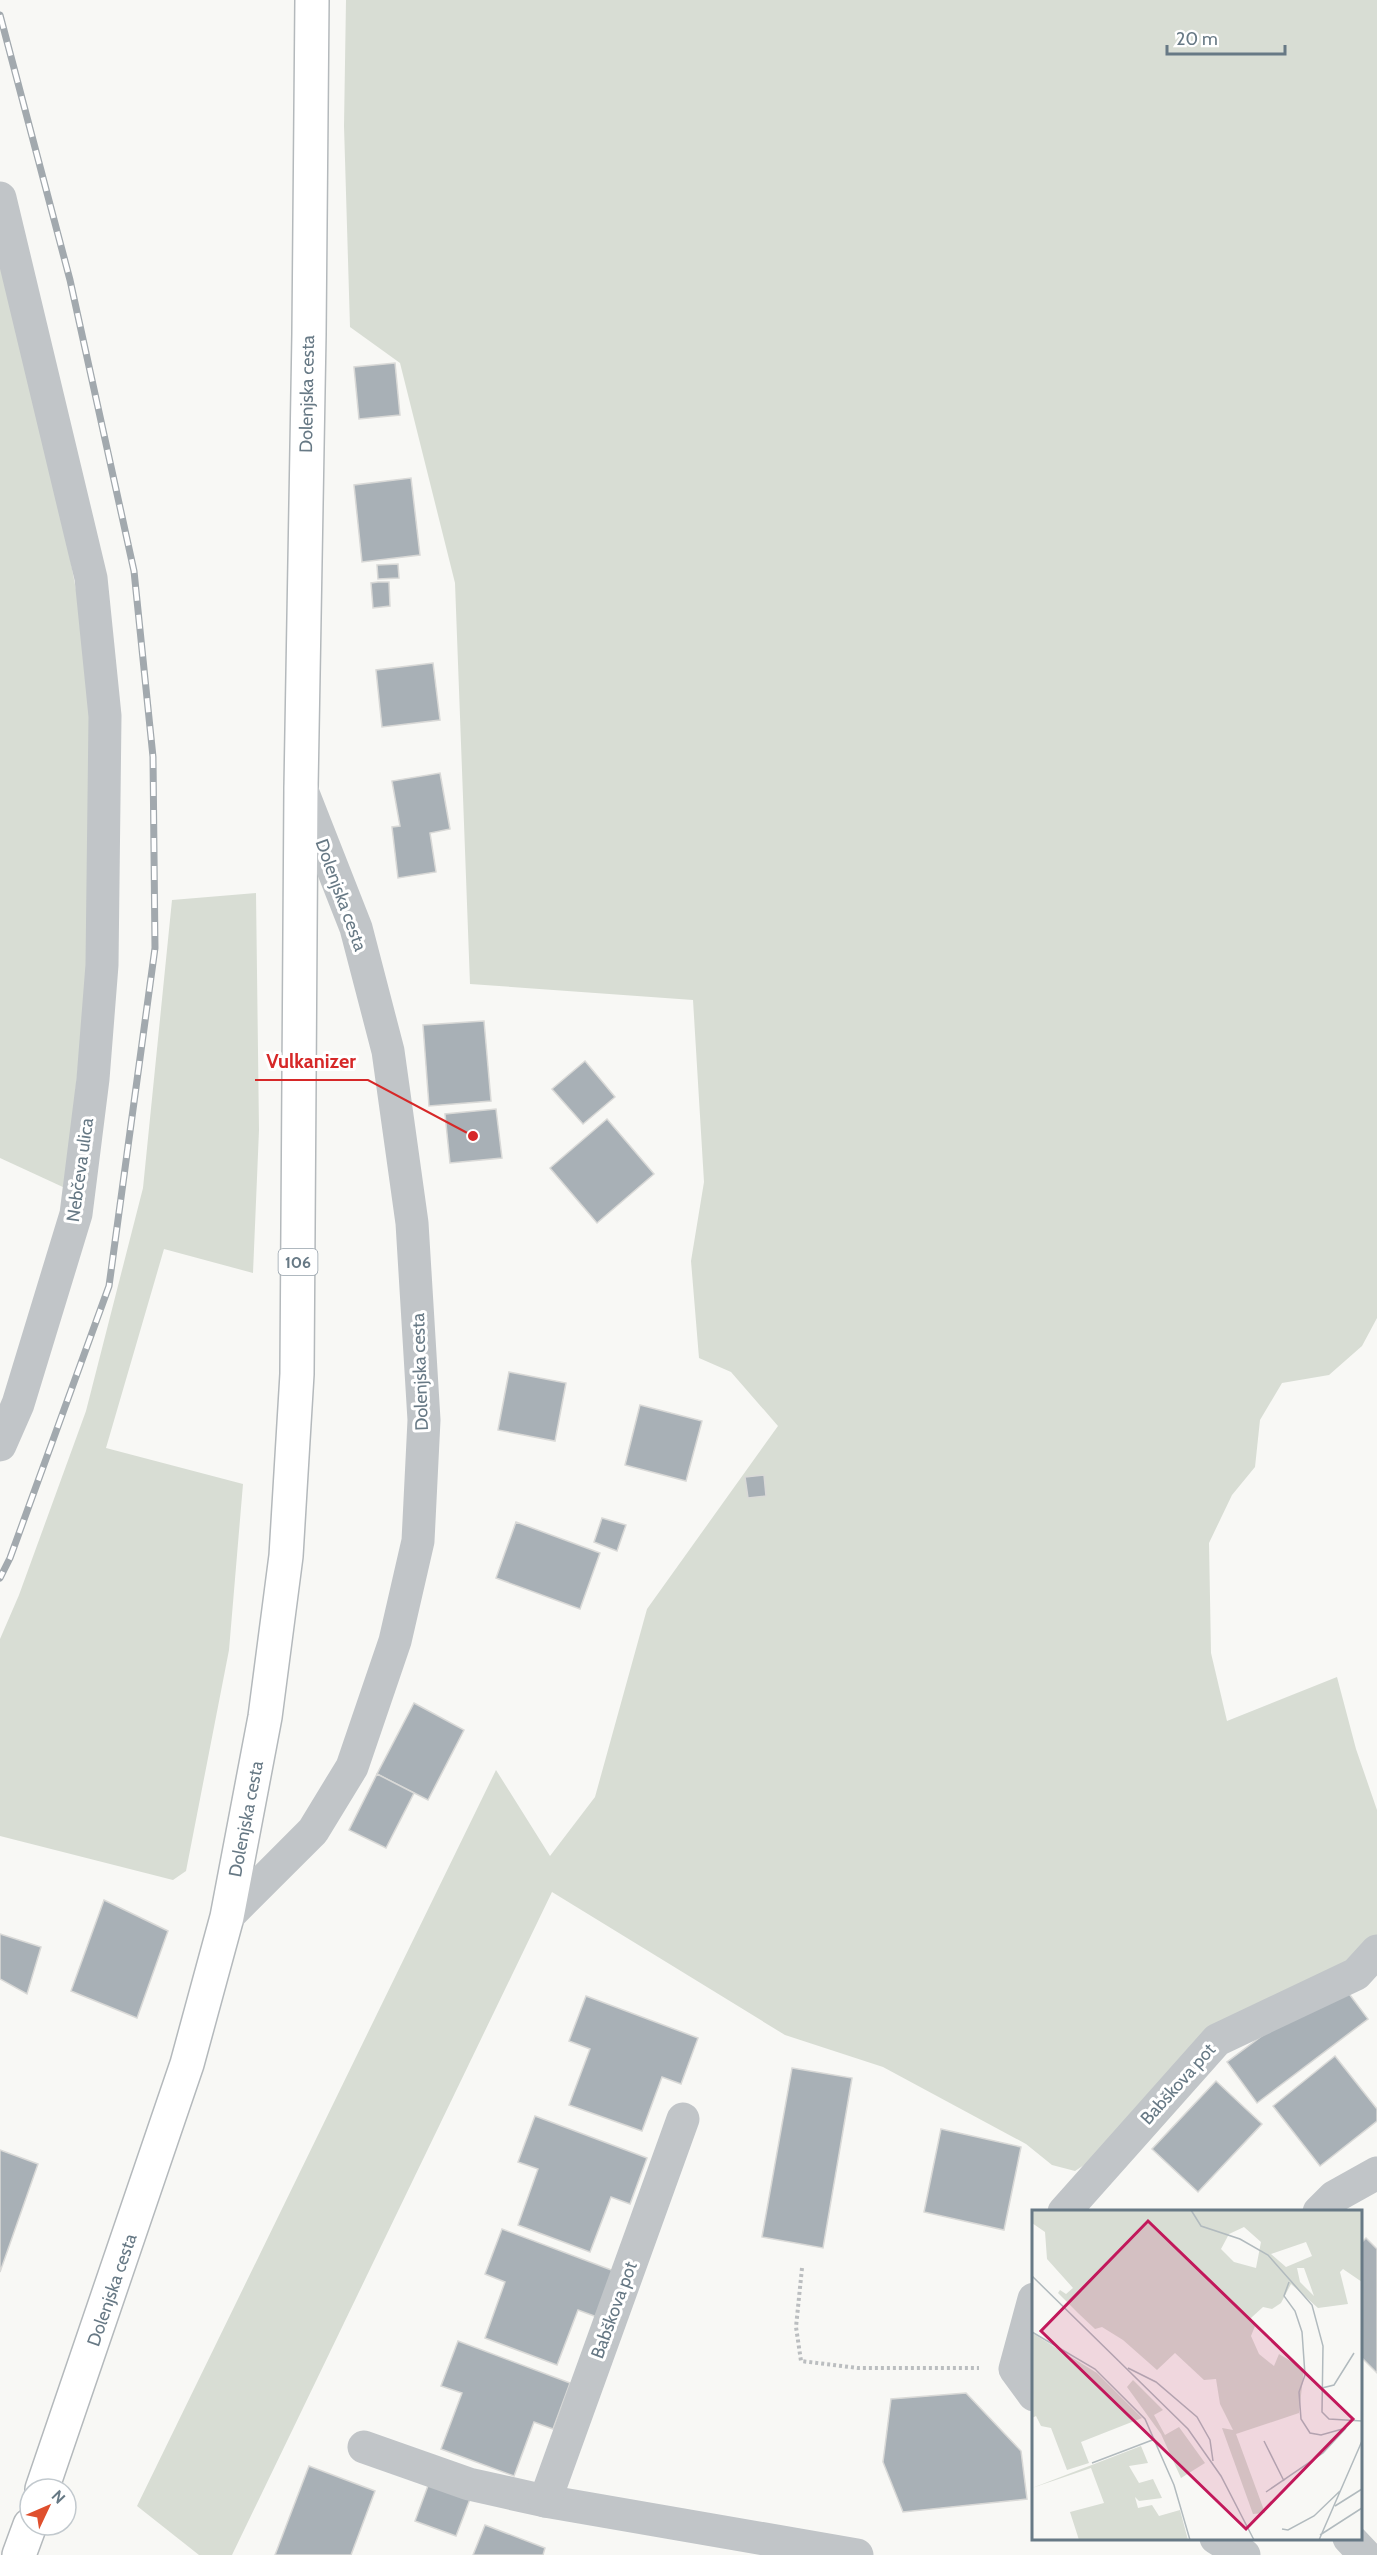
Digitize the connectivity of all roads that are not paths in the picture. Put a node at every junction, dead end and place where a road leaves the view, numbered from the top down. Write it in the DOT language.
graph roads {
  1 [pos="312,0"];
  2 [pos="0,198"];
  3 [pos="301,788"];
  4 [pos="9,1400"];
  5 [pos="0,1445"];
  6 [pos="227,1917"];
  7 [pos="1377,1951"];
  8 [pos="683,2119"];
  9 [pos="1377,2173"];
  10 [pos="1065,2210"];
  11 [pos="1320,2210"];
  12 [pos="1032,2316"];
  13 [pos="1024,2382"];
  14 [pos="364,2447"];
  15 [pos="46,2477"];
  16 [pos="545,2501"];
  17 [pos="25,2537"];
  18 [pos="1219,2540"];
  19 [pos="1351,2540"];
  20 [pos="19,2555"];
  21 [pos="857,2555"];
  22 [pos="1244,2555"];
  23 [pos="1365,2555"];
  1 -- 3 [label="main road, Dolenjska cesta / 106"];
  2 -- 4 [label="street, Nebčeva ulica"];
  3 -- 6 [label="main road, Dolenjska cesta / 106"];
  3 -- 6 [label="street, Dolenjska cesta"];
  4 -- 5 [label="street, Nebčeva ulica"];
  6 -- 15 [label="main road, Dolenjska cesta / 106"];
  7 -- 10 [label="street, Babškova pot"];
  8 -- 16 [label="street, Babškova pot"];
  9 -- 11 [label="street"];
  12 -- 13 [label="street"];
  14 -- 16 [label="street"];
  16 -- 21 [label="street"];
  17 -- 20 [label="main road"];
  18 -- 22 [label="street"];
  19 -- 23 [label="street"];
}
